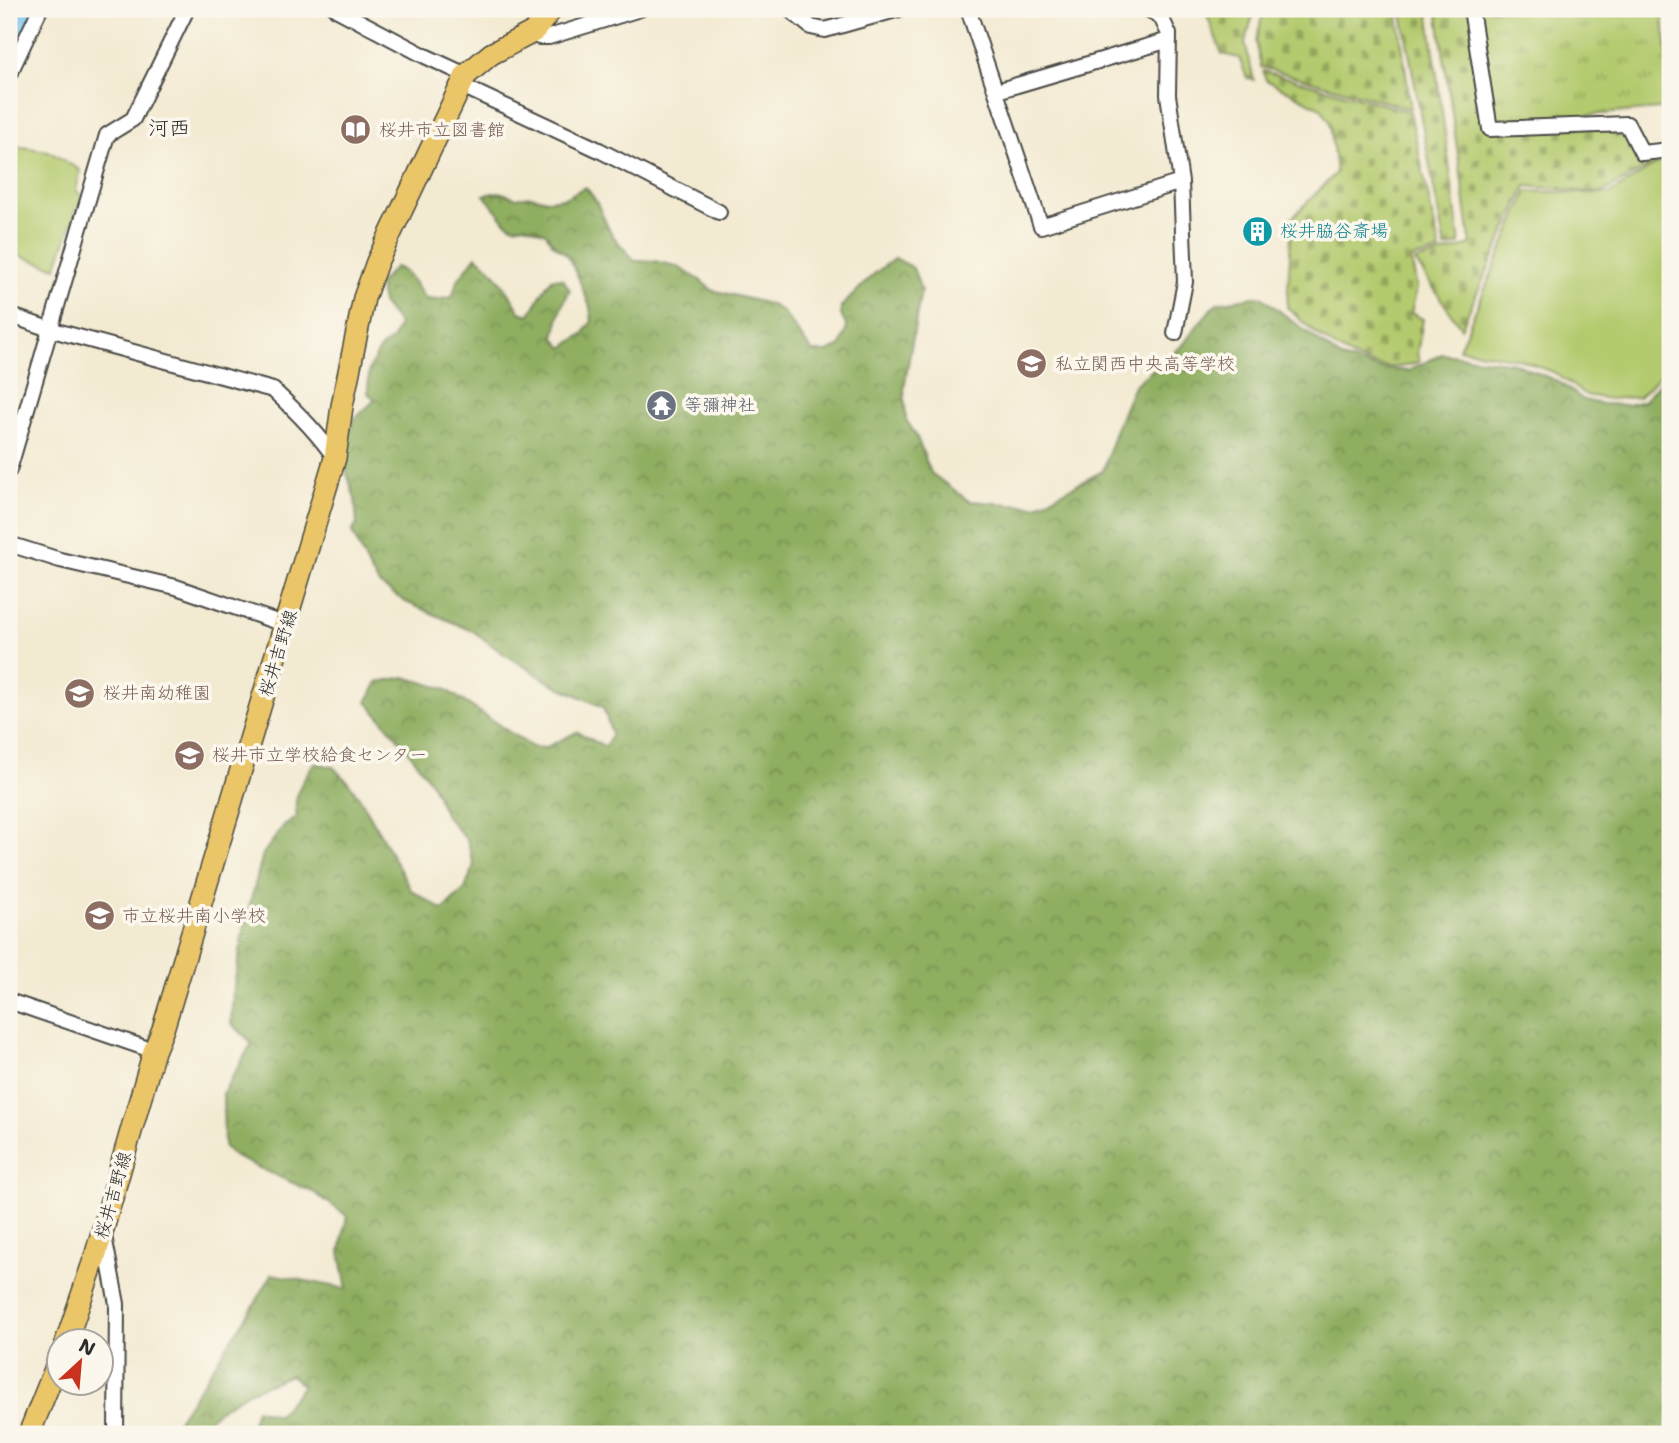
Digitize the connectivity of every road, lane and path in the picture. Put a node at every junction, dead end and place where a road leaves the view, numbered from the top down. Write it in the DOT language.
graph roads {
  1 [pos="40,9"];
  2 [pos="187,9"];
  3 [pos="336,9"];
  4 [pos="552,9"];
  5 [pos="640,9"];
  6 [pos="789,9"];
  7 [pos="899,9"];
  8 [pos="968,9"];
  9 [pos="1148,9"];
  10 [pos="1471,9"];
  11 [pos="356,14"];
  12 [pos="533,32"];
  13 [pos="1169,40"];
  14 [pos="9,75"];
  15 [pos="463,80"];
  16 [pos="997,91"];
  17 [pos="1670,150"];
  18 [pos="1181,182"];
  19 [pos="719,212"];
  20 [pos="9,315"];
  21 [pos="50,329"];
  22 [pos="1175,333"];
  23 [pos="335,458"];
  24 [pos="9,470"];
  25 [pos="9,544"];
  26 [pos="286,625"];
  27 [pos="9,1001"];
  28 [pos="154,1051"];
  29 [pos="103,1228"];
  30 [pos="70,1328"];
  31 [pos="46,1392"];
  32 [pos="29,1434"];
  33 [pos="116,1434"];
  1 -- 14 [label="street"];
  2 -- 21 [label="street"];
  3 -- 11 [label="street"];
  4 -- 12 [label="main road, 桜井吉野線"];
  5 -- 12 [label="street"];
  6 -- 7 [label="street"];
  8 -- 16 [label="street"];
  9 -- 13 [label="street"];
  10 -- 17 [label="street"];
  11 -- 15 [label="street"];
  12 -- 15 [label="main road, 桜井吉野線"];
  13 -- 16 [label="street"];
  13 -- 18 [label="street"];
  15 -- 19 [label="street"];
  15 -- 23 [label="main road, 桜井吉野線"];
  16 -- 18 [label="street"];
  18 -- 22 [label="street"];
  20 -- 21 [label="street"];
  21 -- 23 [label="street"];
  21 -- 24 [label="street"];
  23 -- 26 [label="main road, 桜井吉野線"];
  25 -- 26 [label="street"];
  26 -- 28 [label="main road, 桜井吉野線"];
  27 -- 28 [label="street"];
  28 -- 29 [label="main road, 桜井吉野線"];
  29 -- 30 [label="main road, 桜井吉野線"];
  29 -- 33 [label="street"];
  31 -- 32 [label="main road"];
}
